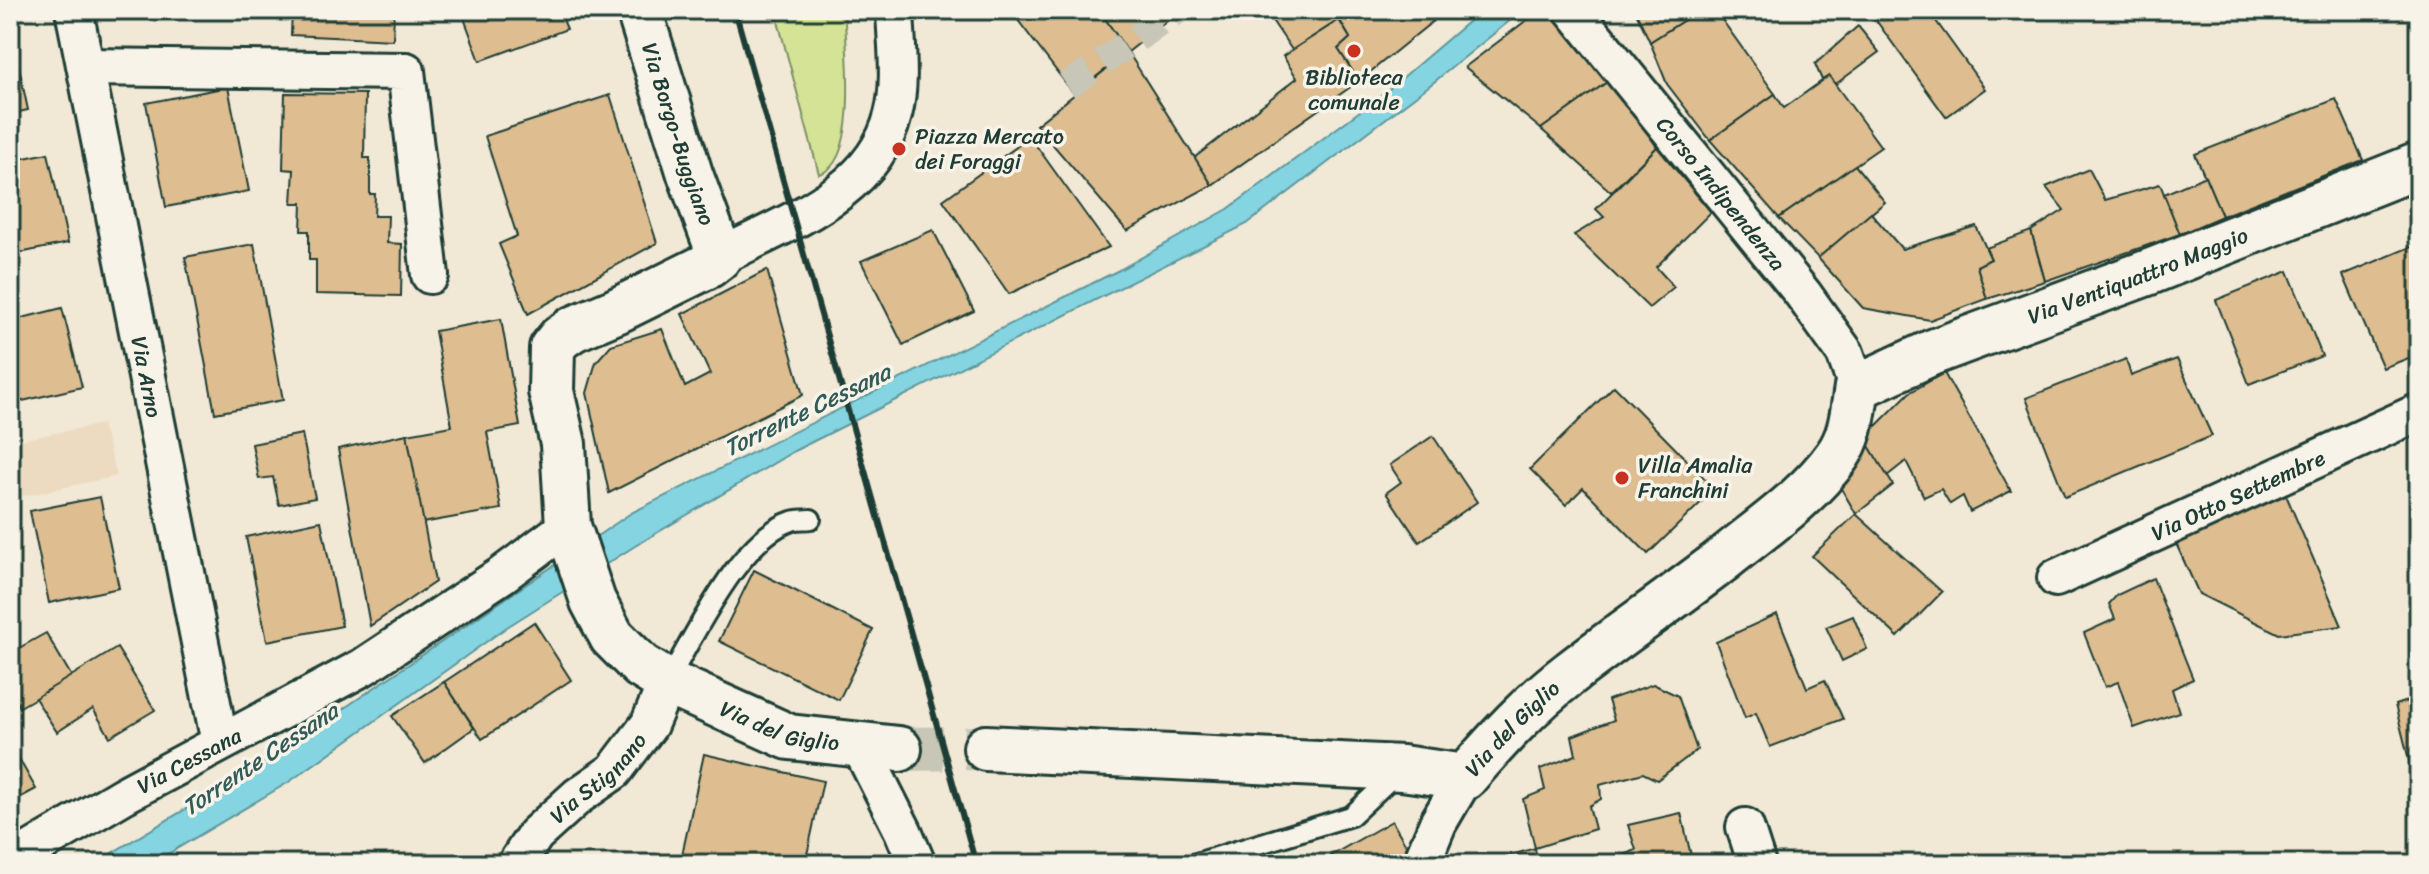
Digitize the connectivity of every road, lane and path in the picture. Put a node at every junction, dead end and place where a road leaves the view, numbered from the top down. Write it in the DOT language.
graph roads {
  1 [pos="74,10"];
  2 [pos="639,10"];
  3 [pos="895,10"];
  4 [pos="1573,10"];
  5 [pos="86,67"];
  6 [pos="2419,165"];
  7 [pos="718,258"];
  8 [pos="430,275"];
  9 [pos="1857,387"];
  10 [pos="2419,412"];
  11 [pos="811,519"];
  12 [pos="568,526"];
  13 [pos="2056,578"];
  14 [pos="667,682"];
  15 [pos="220,743"];
  16 [pos="879,747"];
  17 [pos="986,748"];
  18 [pos="1402,768"];
  19 [pos="1465,777"];
  20 [pos="1745,827"];
  21 [pos="10,862"];
  22 [pos="516,864"];
  23 [pos="917,864"];
  24 [pos="1193,864"];
  25 [pos="1421,864"];
  26 [pos="1757,864"];
  1 -- 5 [label="street, Via Arno"];
  2 -- 7 [label="street, Via Borgo-Buggiano"];
  3 -- 7 [label="street"];
  4 -- 9 [label="street, Corso Indipendenza"];
  5 -- 8 [label="street"];
  5 -- 15 [label="street, Via Arno"];
  6 -- 9 [label="street, Via Ventiquattro Maggio"];
  7 -- 12 [label="street, Via del Giglio"];
  9 -- 19 [label="street, Via del Giglio"];
  10 -- 13 [label="street, Via Otto Settembre"];
  11 -- 14 [label="lane"];
  12 -- 14 [label="street, Via del Giglio"];
  12 -- 15 [label="street, Via Cessana"];
  14 -- 16 [label="street, Via del Giglio"];
  14 -- 22 [label="street, Via Stignano"];
  15 -- 21 [label="street, Via Cessana"];
  16 -- 23 [label="street"];
  17 -- 18 [label="street, Via del Giglio"];
  18 -- 19 [label="street, Via del Giglio"];
  18 -- 24 [label="lane"];
  19 -- 25 [label="street"];
  20 -- 26 [label="street"];
}
